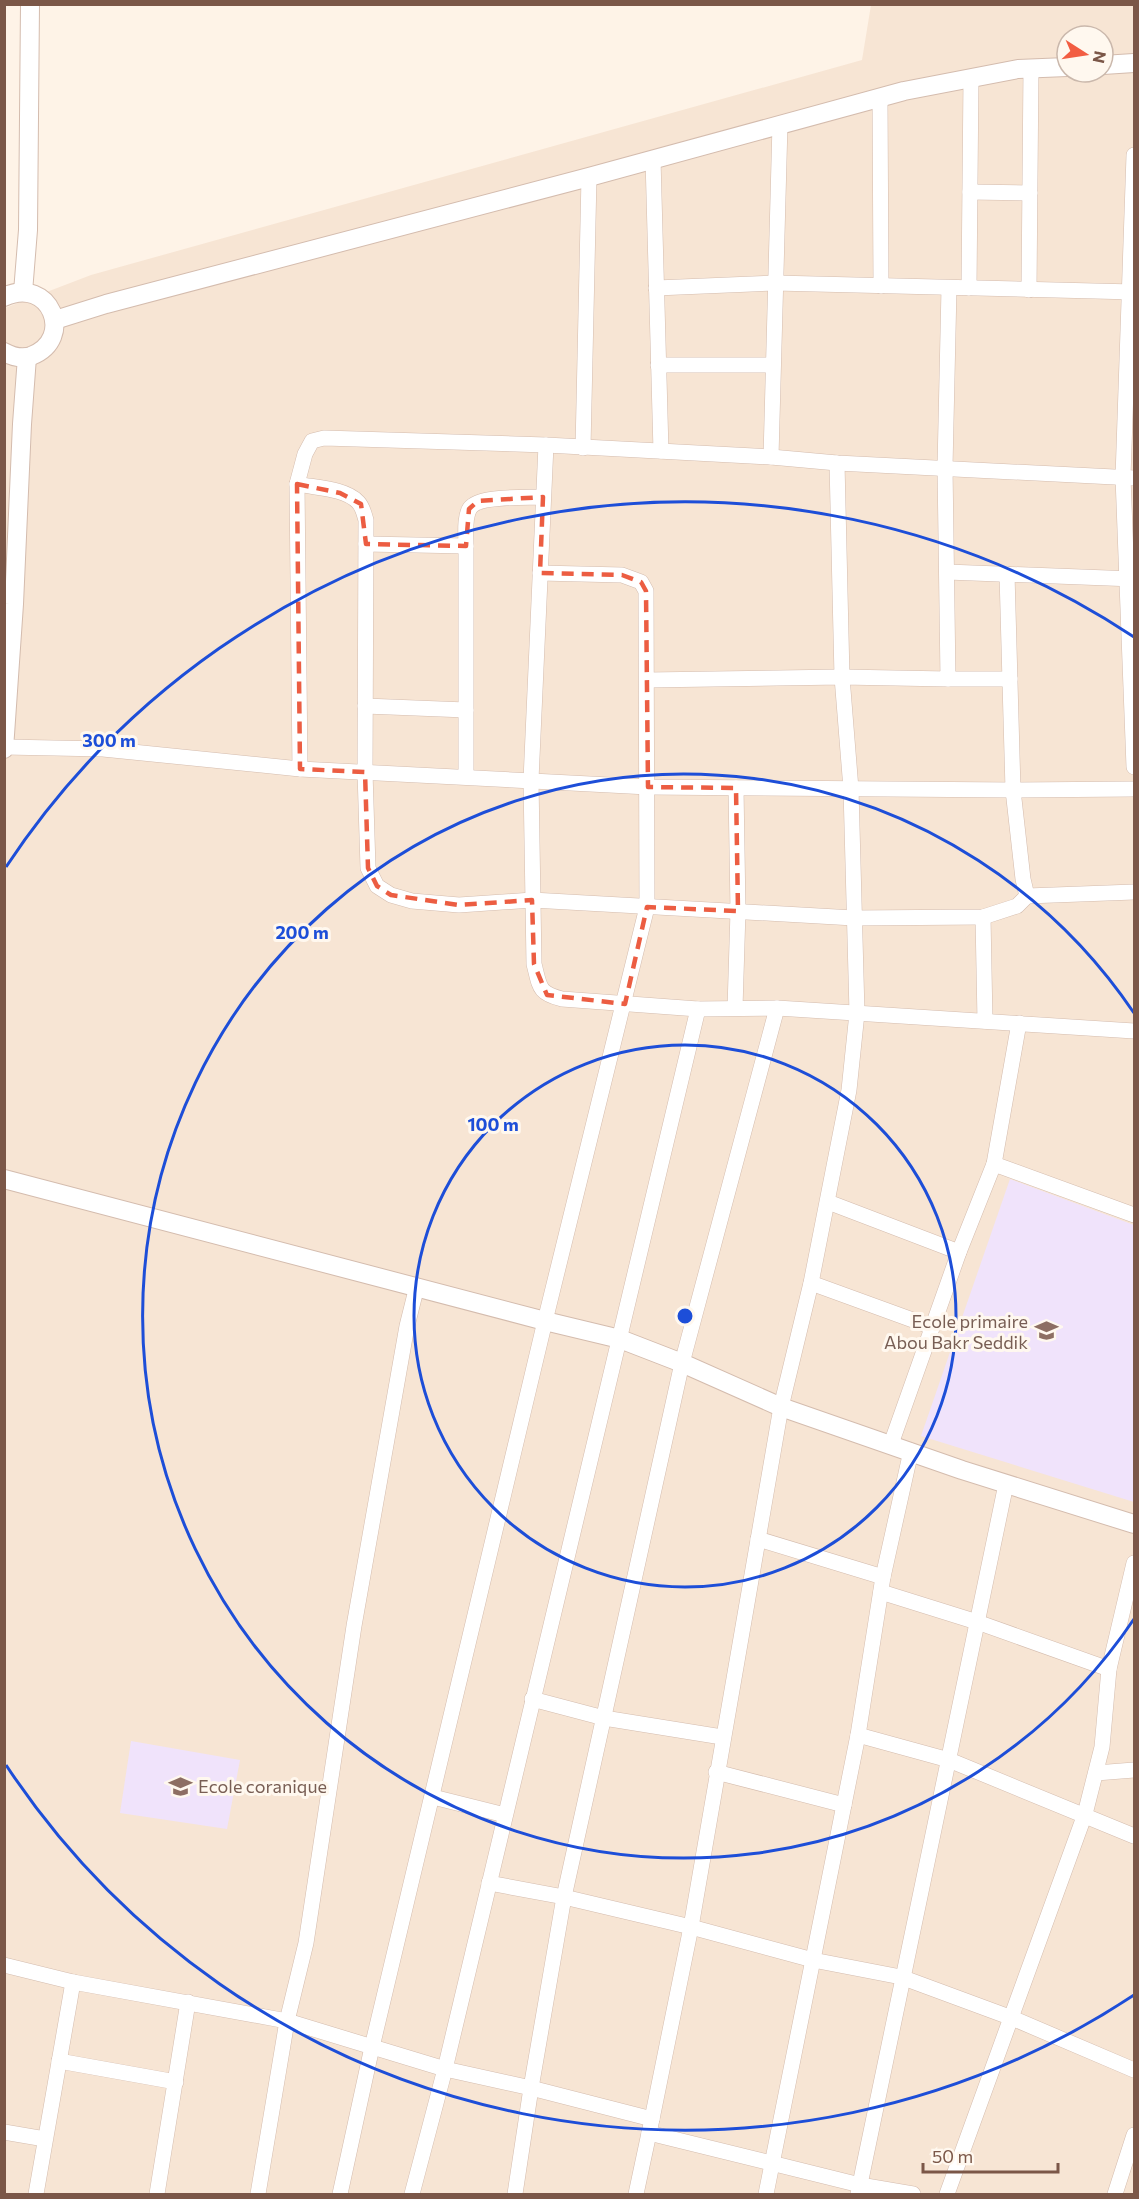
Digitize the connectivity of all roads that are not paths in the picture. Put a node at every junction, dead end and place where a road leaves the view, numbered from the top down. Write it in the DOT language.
graph roads {
  1 [pos="30,4"];
  2 [pos="1134,63"];
  3 [pos="1115,64"];
  4 [pos="1055,67"];
  5 [pos="1031,68"];
  6 [pos="971,78"];
  7 [pos="880,97"];
  8 [pos="780,124"];
  9 [pos="1134,155"];
  10 [pos="653,159"];
  11 [pos="589,177"];
  12 [pos="970,192"];
  13 [pos="1030,193"];
  14 [pos="775,283"];
  15 [pos="881,286"];
  16 [pos="656,288"];
  17 [pos="949,288"];
  18 [pos="969,288"];
  19 [pos="1029,290"];
  20 [pos="23,292"];
  21 [pos="1132,292"];
  22 [pos="4,297"];
  23 [pos="55,320"];
  24 [pos="4,352"];
  25 [pos="27,357"];
  26 [pos="658,365"];
  27 [pos="773,365"];
  28 [pos="1131,368"];
  29 [pos="546,445"];
  30 [pos="583,448"];
  31 [pos="661,451"];
  32 [pos="771,458"];
  33 [pos="837,463"];
  34 [pos="945,467"];
  35 [pos="1129,477"];
  36 [pos="297,484"];
  37 [pos="543,497"];
  38 [pos="366,544"];
  39 [pos="466,546"];
  40 [pos="947,572"];
  41 [pos="540,573"];
  42 [pos="1007,574"];
  43 [pos="1131,578"];
  44 [pos="1132,670"];
  45 [pos="842,677"];
  46 [pos="948,679"];
  47 [pos="648,680"];
  48 [pos="1010,680"];
  49 [pos="365,706"];
  50 [pos="466,711"];
  51 [pos="4,748"];
  52 [pos="1134,767"];
  53 [pos="300,769"];
  54 [pos="365,772"];
  55 [pos="466,777"];
  56 [pos="531,780"];
  57 [pos="648,787"];
  58 [pos="736,788"];
  59 [pos="851,789"];
  60 [pos="1134,789"];
  61 [pos="1013,790"];
  62 [pos="1134,892"];
  63 [pos="1027,896"];
  64 [pos="532,900"];
  65 [pos="647,908"];
  66 [pos="738,911"];
  67 [pos="983,917"];
  68 [pos="854,918"];
  69 [pos="625,1004"];
  70 [pos="735,1008"];
  71 [pos="777,1008"];
  72 [pos="698,1009"];
  73 [pos="856,1013"];
  74 [pos="985,1021"];
  75 [pos="1019,1023"];
  76 [pos="1134,1031"];
  77 [pos="994,1164"];
  78 [pos="4,1179"];
  79 [pos="828,1202"];
  80 [pos="1134,1215"];
  81 [pos="958,1252"];
  82 [pos="811,1282"];
  83 [pos="417,1286"];
  84 [pos="545,1321"];
  85 [pos="932,1327"];
  86 [pos="620,1339"];
  87 [pos="682,1363"];
  88 [pos="781,1407"];
  89 [pos="891,1444"];
  90 [pos="911,1451"];
  91 [pos="1006,1484"];
  92 [pos="1134,1524"];
  93 [pos="758,1539"];
  94 [pos="1134,1563"];
  95 [pos="882,1584"];
  96 [pos="1127,1619"];
  97 [pos="977,1622"];
  98 [pos="1108,1669"];
  99 [pos="532,1699"];
  100 [pos="604,1718"];
  101 [pos="858,1735"];
  102 [pos="722,1737"];
  103 [pos="949,1760"];
  104 [pos="1134,1770"];
  105 [pos="716,1772"];
  106 [pos="1096,1773"];
  107 [pos="433,1797"];
  108 [pos="844,1804"];
  109 [pos="1085,1814"];
  110 [pos="505,1815"];
  111 [pos="1134,1836"];
  112 [pos="489,1883"];
  113 [pos="564,1897"];
  114 [pos="691,1927"];
  115 [pos="813,1960"];
  116 [pos="4,1965"];
  117 [pos="901,1977"];
  118 [pos="74,1982"];
  119 [pos="188,2002"];
  120 [pos="1012,2019"];
  121 [pos="287,2021"];
  122 [pos="372,2047"];
  123 [pos="59,2061"];
  124 [pos="445,2069"];
  125 [pos="1134,2070"];
  126 [pos="176,2082"];
  127 [pos="531,2088"];
  128 [pos="650,2126"];
  129 [pos="4,2132"];
  130 [pos="1134,2136"];
  131 [pos="45,2139"];
  132 [pos="773,2164"];
  133 [pos="859,2190"];
  134 [pos="36,2194"];
  135 [pos="157,2194"];
  136 [pos="258,2194"];
  137 [pos="340,2194"];
  138 [pos="412,2194"];
  139 [pos="515,2194"];
  140 [pos="636,2194"];
  141 [pos="766,2194"];
  142 [pos="913,2194"];
  143 [pos="947,2194"];
  144 [pos="1115,2194"];
  1 -- 20 [label="street"];
  2 -- 3 [label="street"];
  4 -- 5 [label="street"];
  5 -- 6 [label="street"];
  5 -- 13 [label="street"];
  6 -- 7 [label="street"];
  6 -- 12 [label="street"];
  7 -- 8 [label="street"];
  7 -- 15 [label="street"];
  8 -- 10 [label="street"];
  8 -- 14 [label="street"];
  9 -- 21 [label="street"];
  10 -- 11 [label="street"];
  10 -- 16 [label="street"];
  11 -- 23 [label="street"];
  11 -- 30 [label="street"];
  12 -- 13 [label="street"];
  12 -- 18 [label="street"];
  13 -- 19 [label="street"];
  14 -- 15 [label="street"];
  14 -- 16 [label="street"];
  14 -- 27 [label="street"];
  15 -- 17 [label="street"];
  16 -- 26 [label="street"];
  17 -- 18 [label="street"];
  17 -- 34 [label="street"];
  18 -- 19 [label="street"];
  19 -- 21 [label="street"];
  20 -- 22 [label="street"];
  20 -- 23 [label="street"];
  21 -- 28 [label="street"];
  23 -- 25 [label="street"];
  24 -- 25 [label="street"];
  25 -- 51 [label="street"];
  26 -- 27 [label="street"];
  26 -- 31 [label="street"];
  27 -- 32 [label="street"];
  28 -- 35 [label="street"];
  29 -- 30 [label="street"];
  29 -- 36 [label="street"];
  29 -- 37 [label="street"];
  30 -- 31 [label="street"];
  31 -- 32 [label="street"];
  32 -- 33 [label="street"];
  33 -- 34 [label="street"];
  33 -- 45 [label="street"];
  34 -- 35 [label="street"];
  34 -- 40 [label="street"];
  35 -- 43 [label="street"];
  36 -- 38 [label="street"];
  36 -- 53 [label="street"];
  37 -- 39 [label="street"];
  37 -- 41 [label="street"];
  38 -- 39 [label="street"];
  38 -- 49 [label="street"];
  39 -- 50 [label="street"];
  40 -- 42 [label="street"];
  40 -- 46 [label="street"];
  41 -- 47 [label="street"];
  41 -- 56 [label="street"];
  42 -- 43 [label="street"];
  42 -- 48 [label="street"];
  43 -- 44 [label="street"];
  44 -- 52 [label="street"];
  45 -- 46 [label="street"];
  45 -- 47 [label="street"];
  45 -- 59 [label="street"];
  46 -- 48 [label="street"];
  47 -- 57 [label="street"];
  48 -- 61 [label="street"];
  49 -- 50 [label="street"];
  49 -- 54 [label="street"];
  50 -- 55 [label="street"];
  51 -- 53 [label="street"];
  53 -- 54 [label="street"];
  54 -- 55 [label="street"];
  54 -- 64 [label="street"];
  55 -- 56 [label="street"];
  56 -- 57 [label="street"];
  56 -- 64 [label="street"];
  57 -- 58 [label="street"];
  57 -- 65 [label="street"];
  58 -- 59 [label="street"];
  58 -- 66 [label="street"];
  59 -- 61 [label="street"];
  59 -- 68 [label="street"];
  60 -- 61 [label="street"];
  61 -- 63 [label="street"];
  62 -- 63 [label="street"];
  63 -- 67 [label="street"];
  64 -- 65 [label="street"];
  64 -- 69 [label="street"];
  65 -- 66 [label="street"];
  65 -- 69 [label="street"];
  66 -- 68 [label="street"];
  66 -- 70 [label="street"];
  67 -- 68 [label="street"];
  67 -- 74 [label="street"];
  68 -- 73 [label="street"];
  69 -- 72 [label="street"];
  69 -- 84 [label="street"];
  70 -- 71 [label="street"];
  70 -- 72 [label="street"];
  71 -- 73 [label="street"];
  71 -- 87 [label="street"];
  72 -- 86 [label="street"];
  73 -- 74 [label="street"];
  73 -- 79 [label="street"];
  74 -- 75 [label="street"];
  75 -- 76 [label="street"];
  75 -- 77 [label="street"];
  77 -- 80 [label="street"];
  77 -- 81 [label="street"];
  78 -- 83 [label="street"];
  79 -- 81 [label="street"];
  79 -- 82 [label="street"];
  81 -- 85 [label="street"];
  82 -- 85 [label="street"];
  82 -- 88 [label="street"];
  83 -- 84 [label="street"];
  83 -- 121 [label="street"];
  84 -- 86 [label="street"];
  84 -- 107 [label="street"];
  85 -- 89 [label="street"];
  86 -- 87 [label="street"];
  86 -- 99 [label="street"];
  87 -- 88 [label="street"];
  87 -- 100 [label="street"];
  88 -- 89 [label="street"];
  88 -- 93 [label="street"];
  89 -- 90 [label="street"];
  90 -- 91 [label="street"];
  90 -- 95 [label="street"];
  91 -- 92 [label="street"];
  91 -- 97 [label="street"];
  93 -- 95 [label="street"];
  93 -- 102 [label="street"];
  94 -- 96 [label="street"];
  95 -- 97 [label="street"];
  95 -- 101 [label="street"];
  96 -- 98 [label="street"];
  97 -- 98 [label="street"];
  97 -- 103 [label="street"];
  98 -- 106 [label="street"];
  99 -- 100 [label="street"];
  99 -- 110 [label="street"];
  100 -- 102 [label="street"];
  100 -- 113 [label="street"];
  101 -- 103 [label="street"];
  101 -- 108 [label="street"];
  102 -- 105 [label="street"];
  103 -- 109 [label="street"];
  103 -- 117 [label="street"];
  104 -- 106 [label="street"];
  105 -- 108 [label="street"];
  105 -- 114 [label="street"];
  106 -- 109 [label="street"];
  107 -- 110 [label="street"];
  107 -- 122 [label="street"];
  108 -- 115 [label="street"];
  109 -- 111 [label="street"];
  109 -- 120 [label="street"];
  110 -- 112 [label="street"];
  112 -- 113 [label="street"];
  112 -- 124 [label="street"];
  113 -- 114 [label="street"];
  113 -- 127 [label="street"];
  114 -- 115 [label="street"];
  114 -- 128 [label="street"];
  115 -- 117 [label="street"];
  115 -- 132 [label="street"];
  116 -- 118 [label="street"];
  117 -- 120 [label="street"];
  117 -- 133 [label="street"];
  118 -- 119 [label="street"];
  118 -- 123 [label="street"];
  119 -- 121 [label="street"];
  119 -- 126 [label="street"];
  120 -- 125 [label="street"];
  120 -- 143 [label="street"];
  121 -- 122 [label="street"];
  121 -- 136 [label="street"];
  122 -- 124 [label="street"];
  122 -- 137 [label="street"];
  123 -- 126 [label="street"];
  123 -- 131 [label="street"];
  124 -- 127 [label="street"];
  124 -- 138 [label="street"];
  126 -- 135 [label="street"];
  127 -- 128 [label="street"];
  127 -- 139 [label="street"];
  128 -- 132 [label="street"];
  128 -- 140 [label="street"];
  129 -- 131 [label="street"];
  130 -- 144 [label="street"];
  131 -- 134 [label="street"];
  132 -- 133 [label="street"];
  132 -- 141 [label="street"];
  133 -- 142 [label="street"];
}
